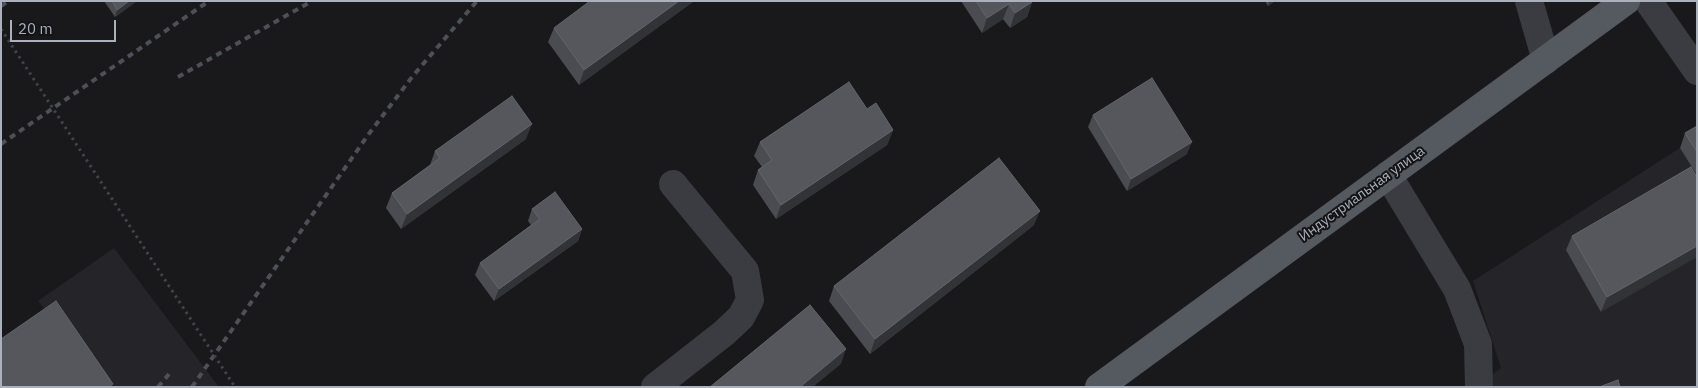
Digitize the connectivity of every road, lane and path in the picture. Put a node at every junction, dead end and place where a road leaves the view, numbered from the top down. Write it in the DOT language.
graph roads {
  1 [pos="1529,1"];
  2 [pos="1626,1"];
  3 [pos="1648,1"];
  4 [pos="1,28"];
  5 [pos="1546,60"];
  6 [pos="1697,71"];
  7 [pos="1388,175"];
  8 [pos="673,184"];
  9 [pos="235,387"];
  10 [pos="655,387"];
  11 [pos="1100,387"];
  12 [pos="1479,387"];
  1 -- 5 [label="lane"];
  2 -- 5 [label="main road, Индустриальная улица"];
  3 -- 6 [label="lane"];
  4 -- 9 [label="path, bridge"];
  5 -- 7 [label="main road, Индустриальная улица"];
  7 -- 11 [label="main road, Индустриальная улица"];
  7 -- 12 [label="lane"];
  8 -- 10 [label="lane"];
}
